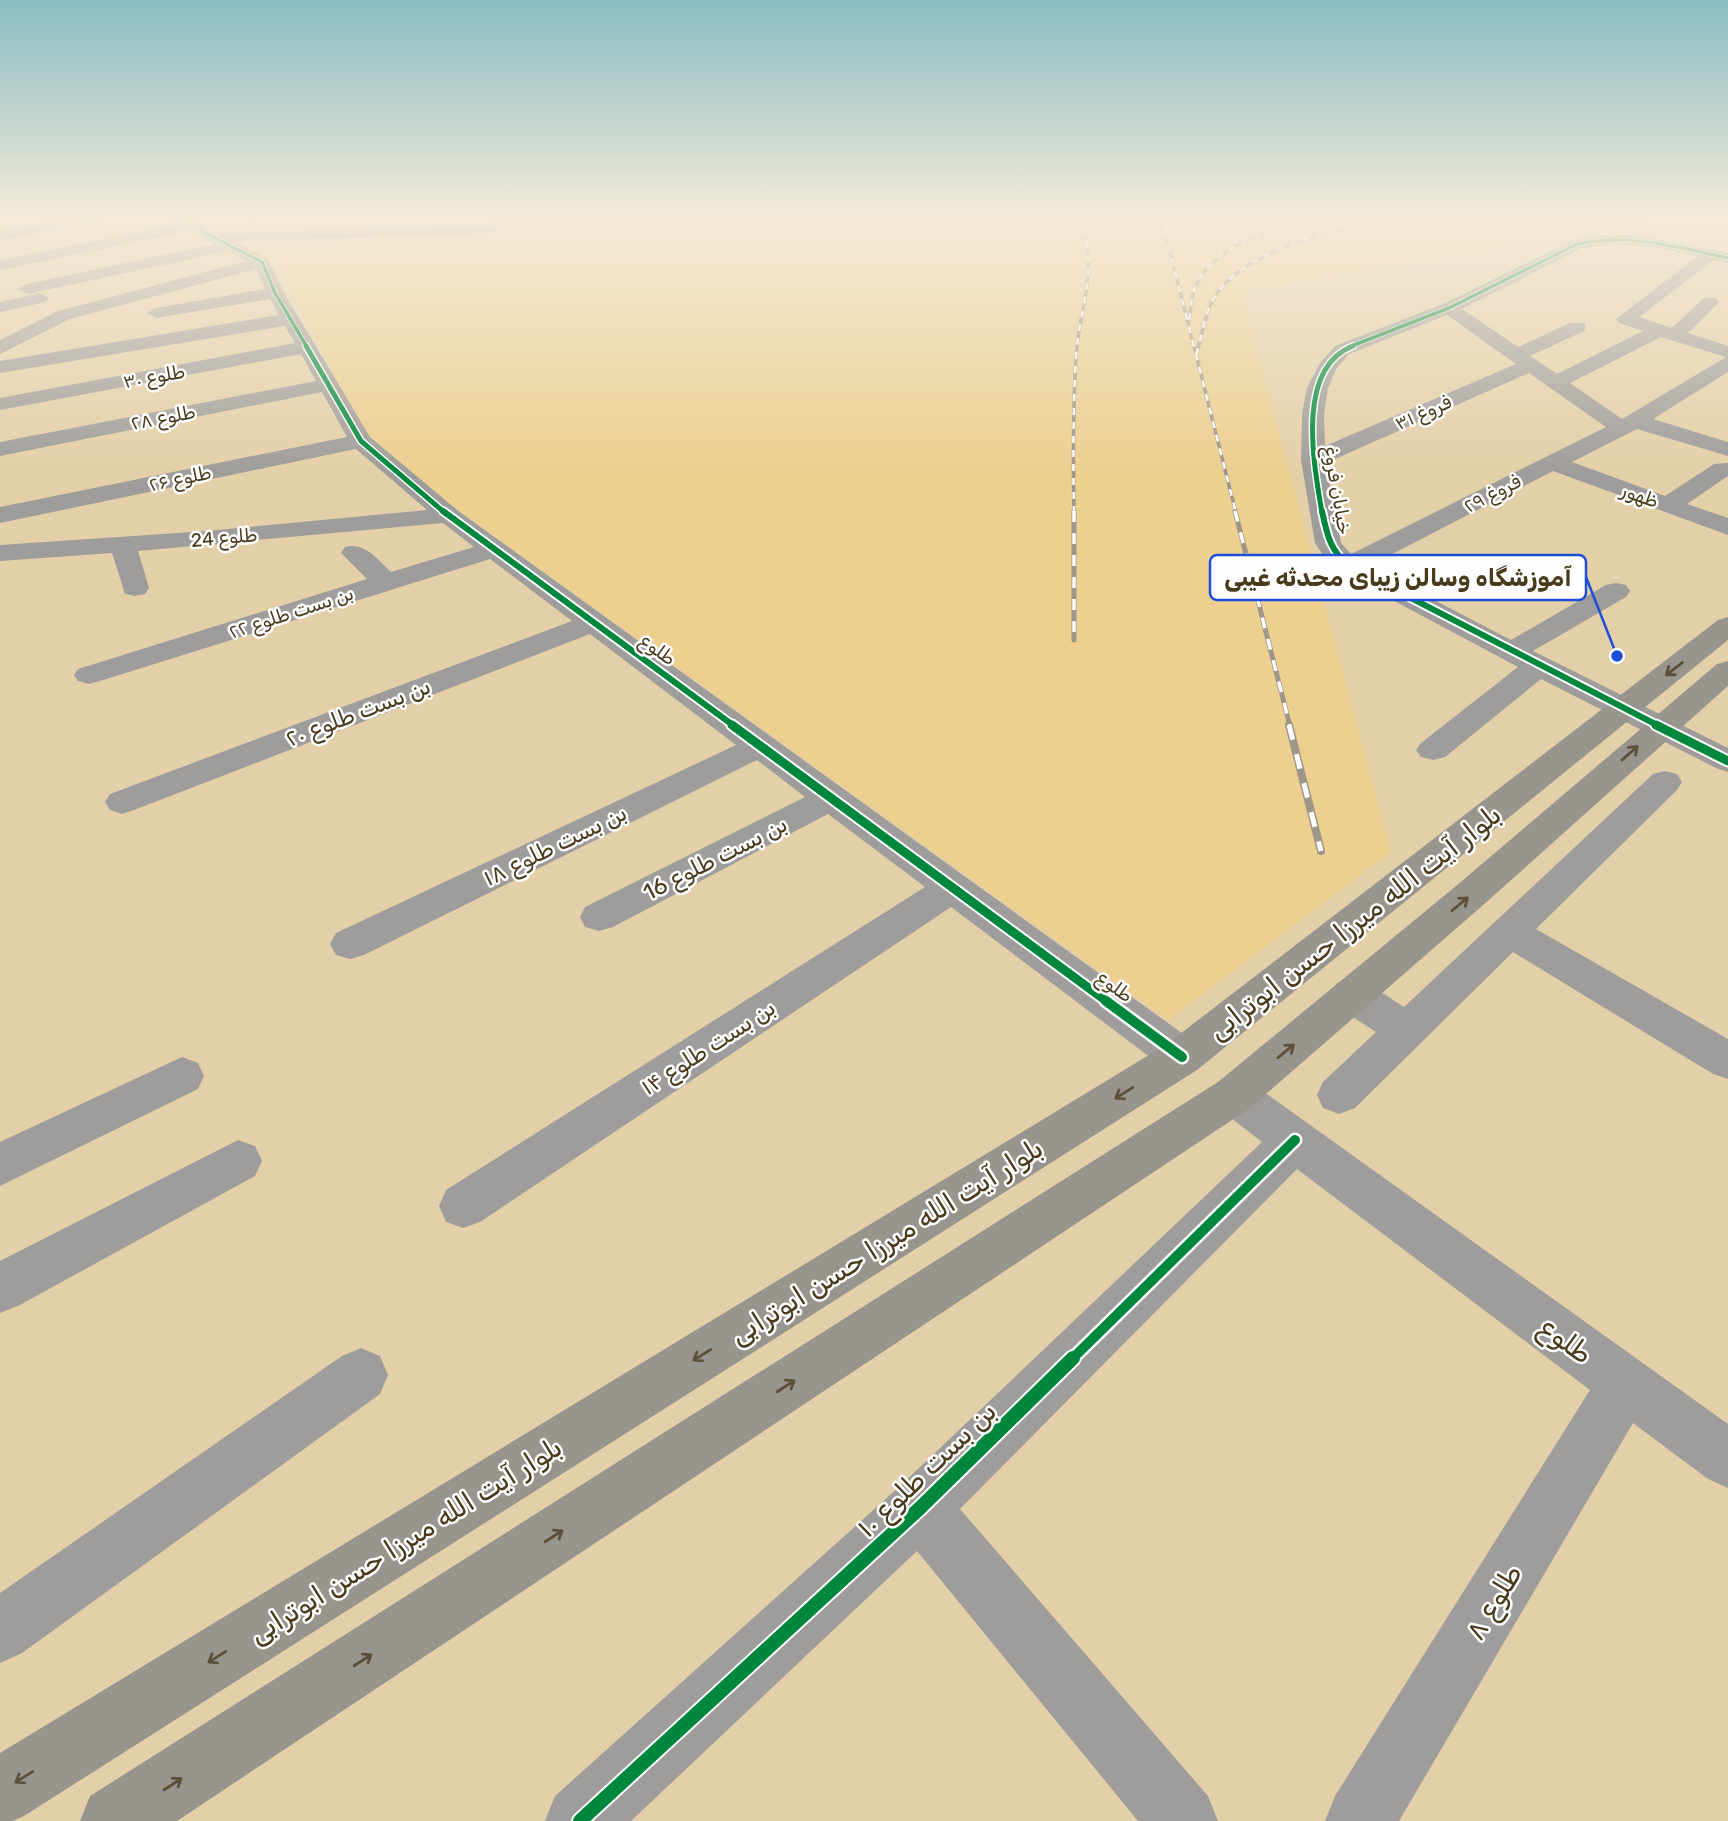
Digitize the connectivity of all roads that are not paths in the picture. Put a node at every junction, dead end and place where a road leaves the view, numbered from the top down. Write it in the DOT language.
graph roads {
  1 [pos="48,304"];
  2 [pos="104,304"];
  3 [pos="208,304"];
  4 [pos="282,304"];
  5 [pos="1456,304"];
  6 [pos="1648,304"];
  7 [pos="1707,304"];
  8 [pos="1448,308"];
  9 [pos="64,315"];
  10 [pos="291,319"];
  11 [pos="1577,327"];
  12 [pos="1667,332"];
  13 [pos="28,334"];
  14 [pos="307,347"];
  15 [pos="0,348"];
  16 [pos="1728,352"];
  17 [pos="1525,359"];
  18 [pos="1728,363"];
  19 [pos="0,367"];
  20 [pos="1557,382"];
  21 [pos="327,384"];
  22 [pos="1691,386"];
  23 [pos="1716,394"];
  24 [pos="0,404"];
  25 [pos="1628,424"];
  26 [pos="1728,429"];
  27 [pos="361,441"];
  28 [pos="0,449"];
  29 [pos="1720,454"];
  30 [pos="1313,460"];
  31 [pos="1552,463"];
  32 [pos="1668,505"];
  33 [pos="0,515"];
  34 [pos="448,515"];
  35 [pos="1728,527"];
  36 [pos="123,545"];
  37 [pos="493,549"];
  38 [pos="354,553"];
  39 [pos="0,554"];
  40 [pos="1349,566"];
  41 [pos="386,582"];
  42 [pos="135,588"];
  43 [pos="1616,591"];
  44 [pos="593,623"];
  45 [pos="1728,626"];
  46 [pos="1525,659"];
  47 [pos="1728,670"];
  48 [pos="89,676"];
  49 [pos="1624,709"];
  50 [pos="1661,727"];
  51 [pos="760,746"];
  52 [pos="1433,750"];
  53 [pos="1728,761"];
  54 [pos="1665,782"];
  55 [pos="831,798"];
  56 [pos="1575,801"];
  57 [pos="122,802"];
  58 [pos="1621,824"];
  59 [pos="953,888"];
  60 [pos="599,917"];
  61 [pos="1508,931"];
  62 [pos="350,944"];
  63 [pos="1352,995"];
  64 [pos="1405,1029"];
  65 [pos="1182,1057"];
  66 [pos="1728,1061"];
  67 [pos="182,1076"];
  68 [pos="1234,1095"];
  69 [pos="1339,1095"];
  70 [pos="1295,1140"];
  71 [pos="238,1161"];
  72 [pos="0,1166"];
  73 [pos="463,1206"];
  74 [pos="0,1288"];
  75 [pos="361,1375"];
  76 [pos="1625,1384"];
  77 [pos="1728,1460"];
  78 [pos="920,1508"];
  79 [pos="0,1631"];
  80 [pos="0,1792"];
  81 [pos="115,1821"];
  82 [pos="580,1821"];
  83 [pos="1183,1821"];
  84 [pos="1360,1821"];
  1 -- 9 [label="street"];
  2 -- 9 [label="street"];
  3 -- 13 [label="street"];
  4 -- 10 [label="street, طلوع"];
  5 -- 8 [label="street, خیابان فروغ"];
  6 -- 12 [label="street"];
  7 -- 12 [label="street"];
  8 -- 17 [label="street"];
  8 -- 30 [label="street, خیابان فروغ"];
  9 -- 13 [label="street"];
  10 -- 14 [label="street, طلوع"];
  10 -- 19 [label="street"];
  11 -- 17 [label="street, فروغ ۳۱"];
  12 -- 16 [label="street"];
  12 -- 20 [label="street"];
  13 -- 15 [label="street"];
  14 -- 21 [label="street, طلوع"];
  14 -- 24 [label="street, طلوع ۳۰"];
  17 -- 20 [label="street"];
  17 -- 30 [label="street, فروغ ۳۱"];
  18 -- 22 [label="street, فروغ ۲۹"];
  20 -- 25 [label="street"];
  21 -- 27 [label="street, طلوع"];
  21 -- 28 [label="street, طلوع ۲۸"];
  22 -- 23 [label="street"];
  22 -- 25 [label="street, فروغ ۲۹"];
  25 -- 29 [label="street"];
  25 -- 31 [label="street, فروغ ۲۹"];
  26 -- 29 [label="street"];
  27 -- 33 [label="street, طلوع ۲۶"];
  27 -- 34 [label="street, طلوع"];
  29 -- 32 [label="street"];
  30 -- 40 [label="street, خیابان فروغ"];
  31 -- 32 [label="street, ظهور"];
  31 -- 40 [label="street, فروغ ۲۹"];
  32 -- 35 [label="street, ظهور"];
  34 -- 36 [label="street, طلوع 24"];
  34 -- 37 [label="street, طلوع"];
  36 -- 39 [label="street, طلوع 24"];
  36 -- 42 [label="street"];
  37 -- 41 [label="street, بن بست طلوع ۲۲"];
  37 -- 44 [label="street, طلوع"];
  38 -- 41 [label="street"];
  40 -- 46 [label="street, خیابان فروغ"];
  41 -- 48 [label="street, بن بست طلوع ۲۲"];
  43 -- 46 [label="street"];
  44 -- 51 [label="street, طلوع"];
  44 -- 57 [label="street, بن بست طلوع ۲۰"];
  45 -- 49 [label="main road, بلوار آیت الله میرزا حسن ابوترابی, one-way"];
  46 -- 49 [label="street, خیابان فروغ"];
  46 -- 52 [label="street"];
  47 -- 50 [label="main road, بلوار آیت الله میرزا حسن ابوترابی"];
  49 -- 50 [label="street, خیابان فروغ"];
  49 -- 65 [label="main road, بلوار آیت الله میرزا حسن ابوترابی"];
  50 -- 53 [label="street, خیابان فروغ"];
  56 -- 50 [label="main road, بلوار آیت الله میرزا حسن ابوترابی, one-way"];
  51 -- 55 [label="street, طلوع"];
  51 -- 62 [label="street, بن بست طلوع ۱۸"];
  54 -- 58 [label="street"];
  55 -- 59 [label="street, طلوع"];
  55 -- 60 [label="street, بن بست طلوع 16"];
  56 -- 58 [label="street"];
  63 -- 56 [label="main road, بلوار آیت الله میرزا حسن ابوترابی, one-way"];
  58 -- 61 [label="street"];
  59 -- 65 [label="street, طلوع"];
  59 -- 73 [label="street, بن بست طلوع ۱۴"];
  61 -- 64 [label="street"];
  61 -- 66 [label="street"];
  63 -- 64 [label="street"];
  68 -- 63 [label="main road, بلوار آیت الله میرزا حسن ابوترابی, one-way"];
  64 -- 69 [label="street"];
  65 -- 68 [label="main road"];
  65 -- 80 [label="main road, بلوار آیت الله میرزا حسن ابوترابی, one-way"];
  67 -- 72 [label="street"];
  68 -- 70 [label="street, طلوع"];
  81 -- 68 [label="main road, بلوار آیت الله میرزا حسن ابوترابی, one-way"];
  70 -- 76 [label="street, طلوع"];
  70 -- 78 [label="street, بن بست طلوع ۱۰"];
  71 -- 74 [label="street"];
  75 -- 79 [label="street"];
  76 -- 77 [label="street, طلوع"];
  76 -- 84 [label="street, طلوع ۸"];
  78 -- 82 [label="street, بن بست طلوع ۱۰"];
  78 -- 83 [label="street"];
}
